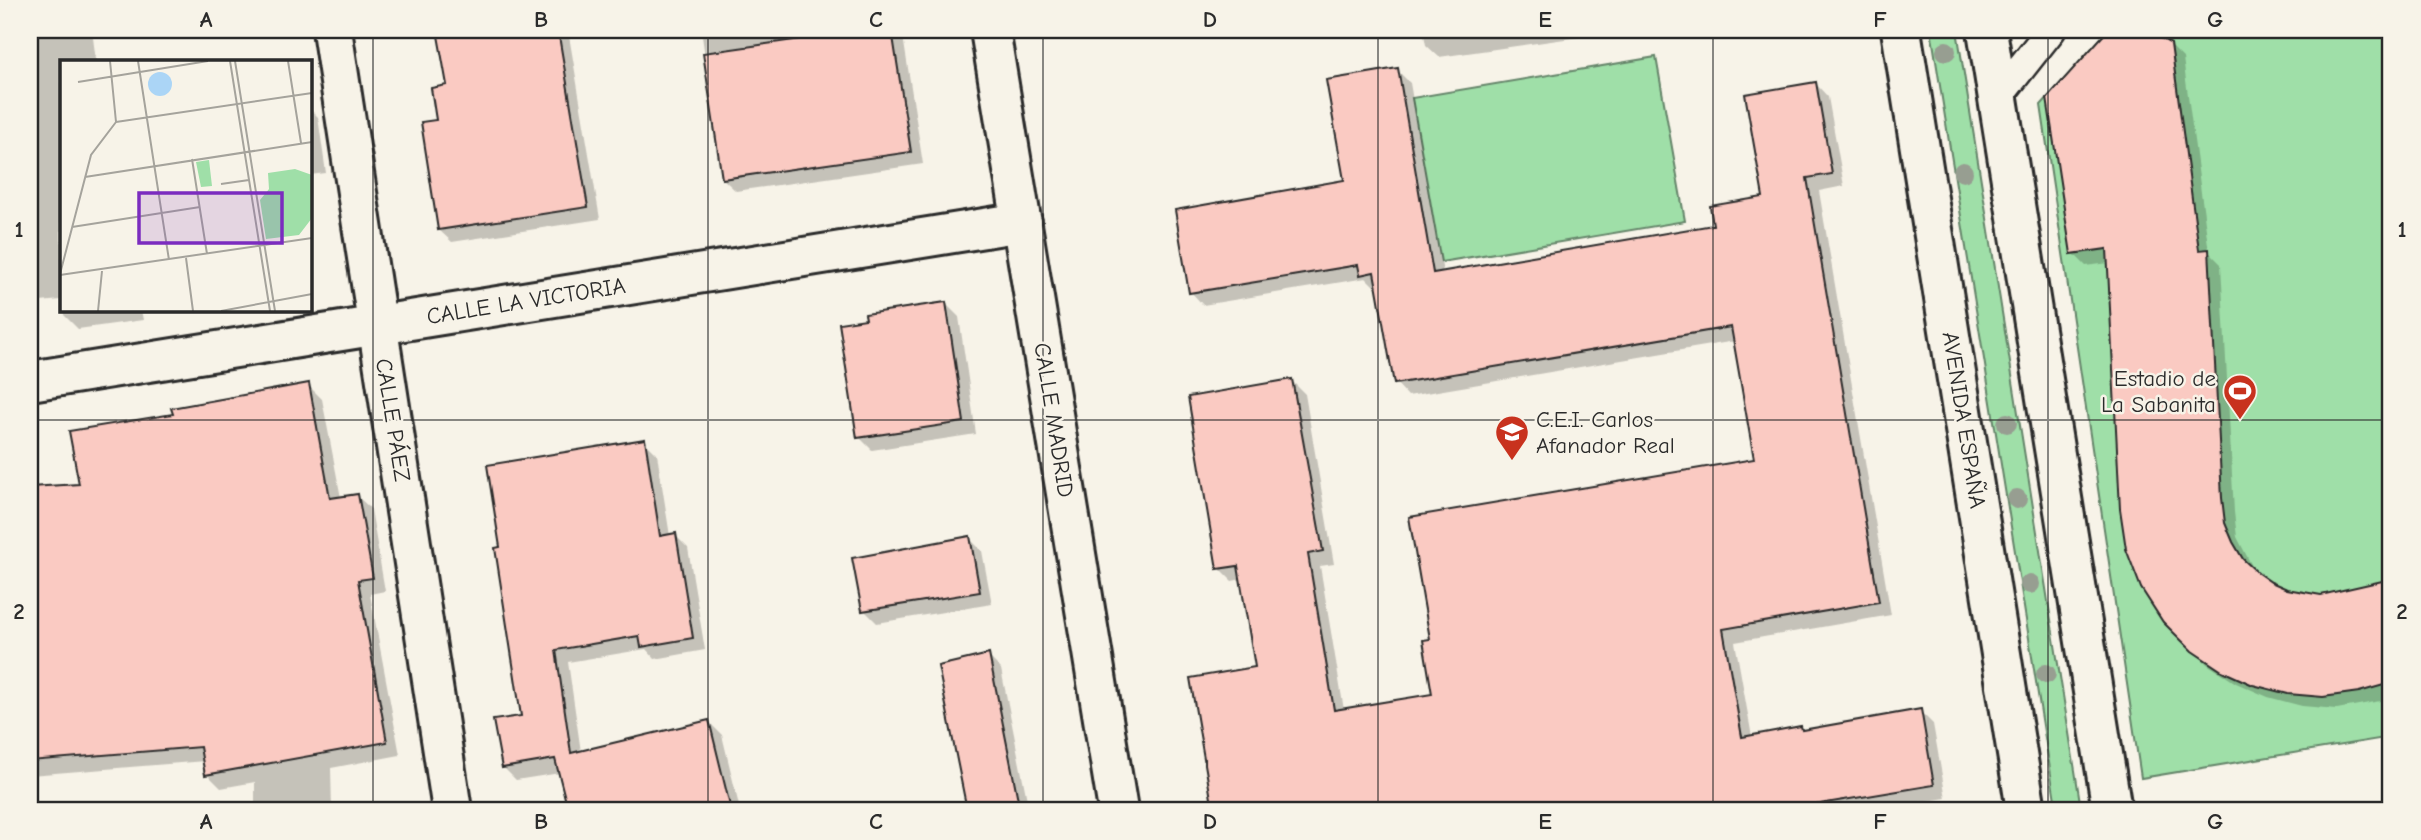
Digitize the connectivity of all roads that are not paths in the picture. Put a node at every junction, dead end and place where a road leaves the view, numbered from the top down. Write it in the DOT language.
graph roads {
  1 [pos="332,30"];
  2 [pos="990,30"];
  3 [pos="1901,30"];
  4 [pos="1987,30"];
  5 [pos="2051,30"];
  6 [pos="1998,97"];
  7 [pos="1022,222"];
  8 [pos="378,325"];
  9 [pos="30,380"];
  10 [pos="452,810"];
  11 [pos="1118,810"];
  12 [pos="2026,810"];
  13 [pos="2112,810"];
  1 -- 8 [label="street, CALLE PÁEZ"];
  2 -- 7 [label="street, CALLE MADRID"];
  3 -- 12 [label="street, AVENIDA ESPAÑA"];
  4 -- 6 [label="street"];
  5 -- 6 [label="lane"];
  6 -- 13 [label="street"];
  7 -- 8 [label="street, CALLE LA VICTORIA"];
  7 -- 11 [label="street, CALLE MADRID"];
  8 -- 9 [label="street, CALLE LA VICTORIA"];
  8 -- 10 [label="street, CALLE PÁEZ"];
}
